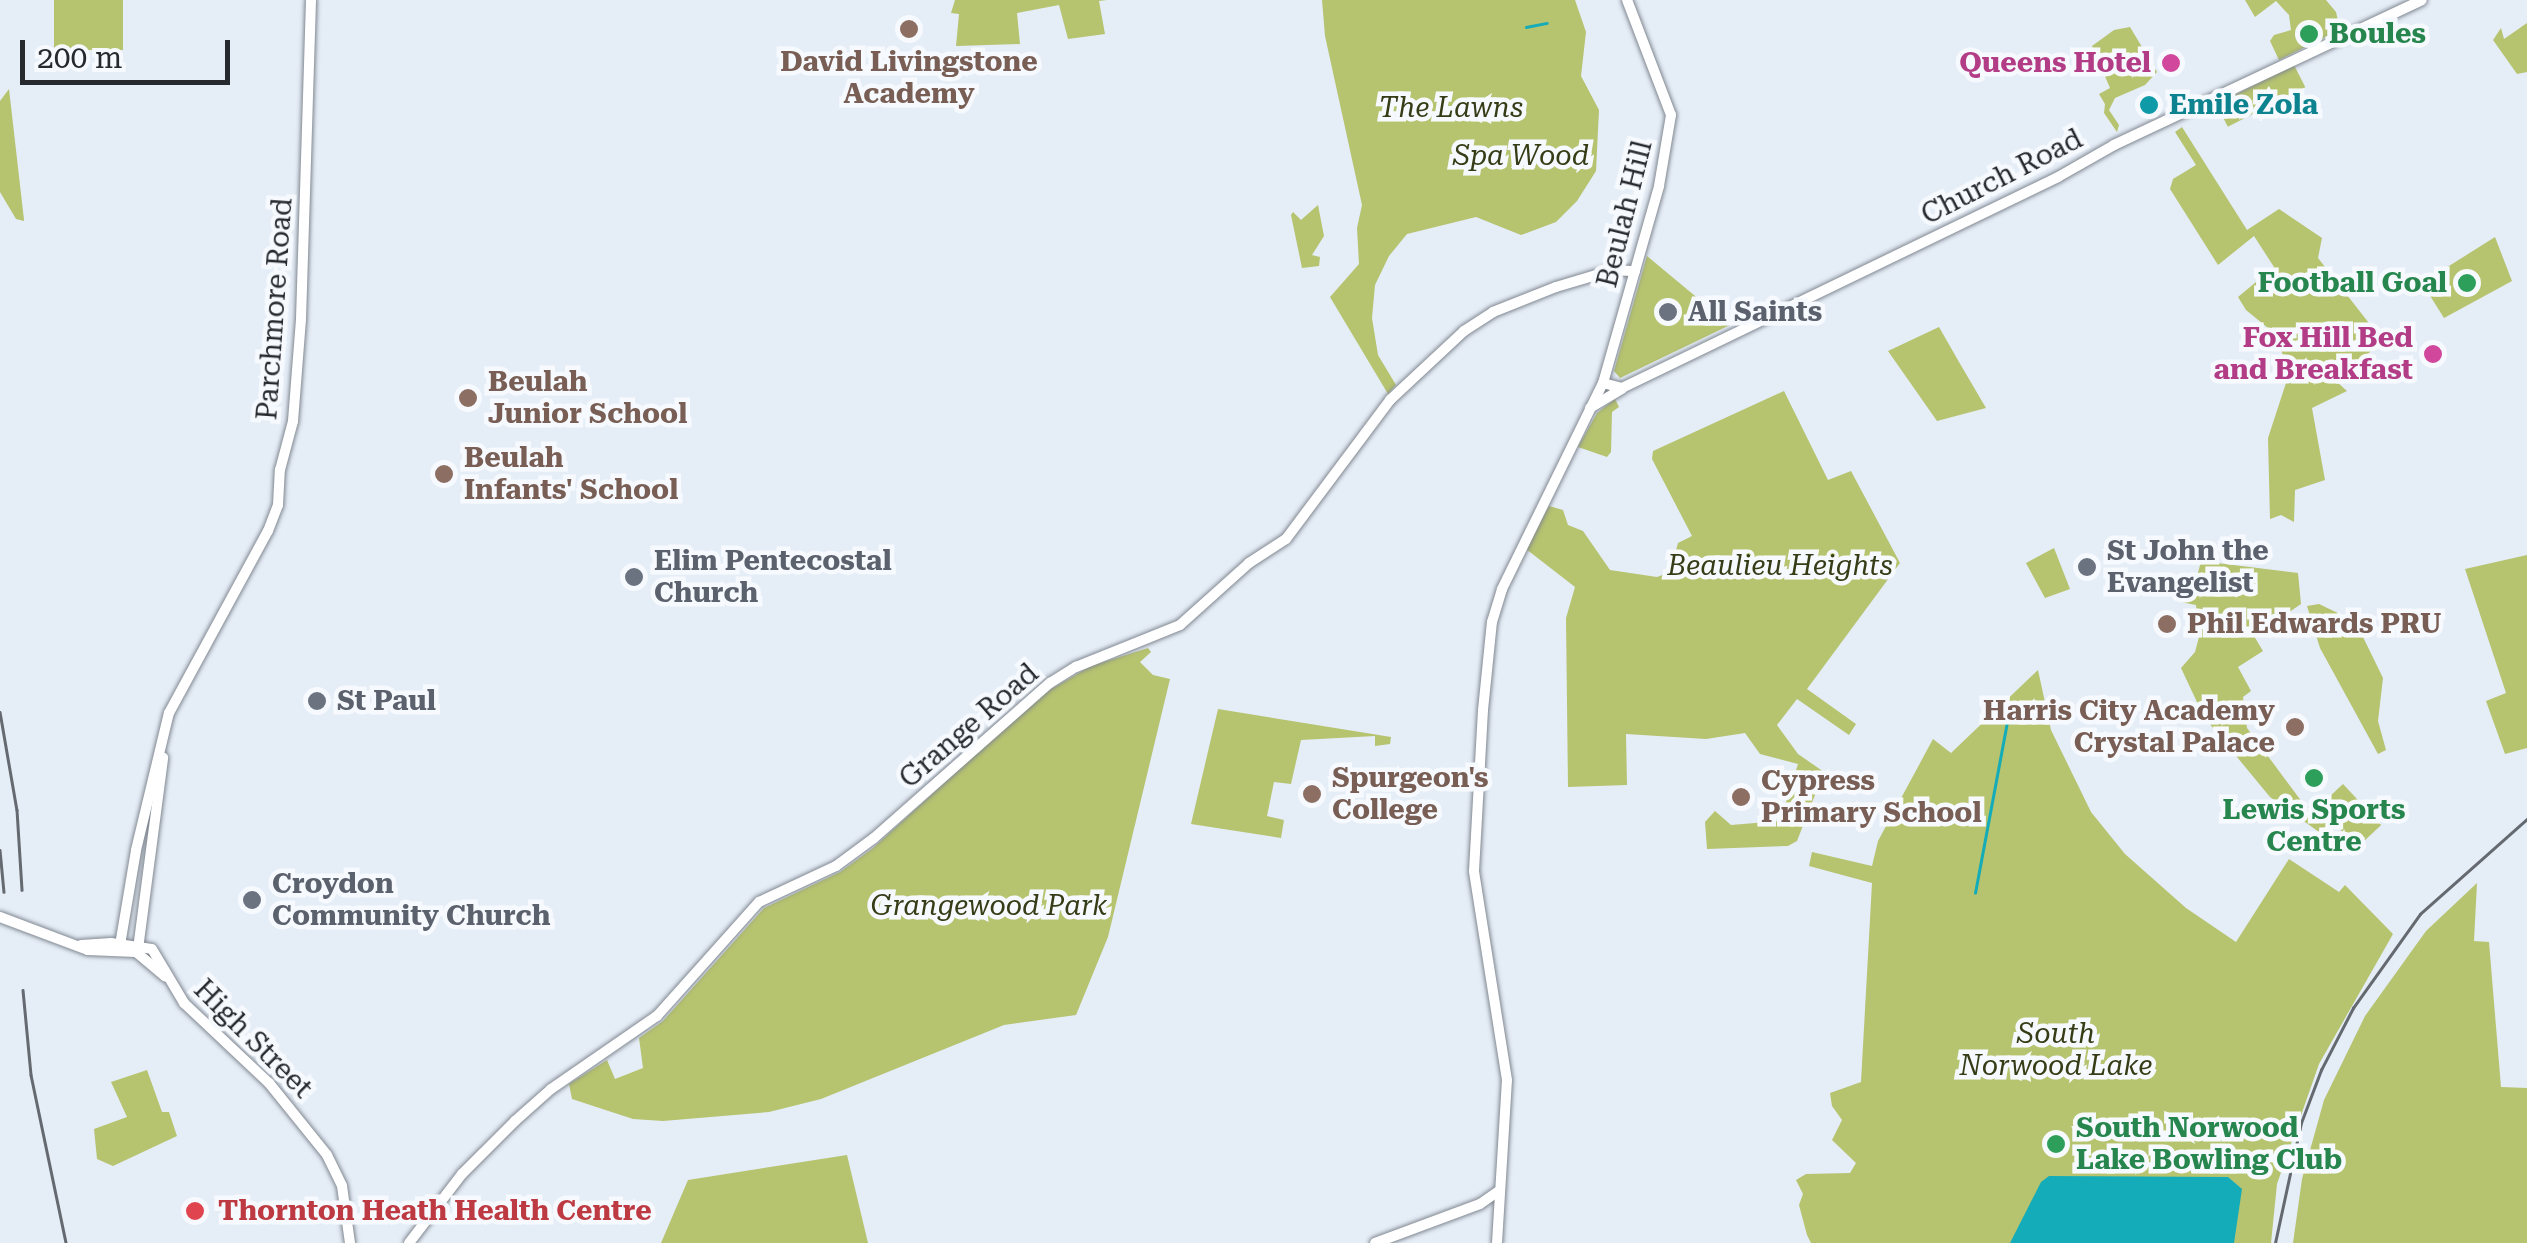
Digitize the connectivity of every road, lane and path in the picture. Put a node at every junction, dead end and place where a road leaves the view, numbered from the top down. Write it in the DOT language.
graph roads {
  1 [pos="311,0"];
  2 [pos="1627,0"];
  3 [pos="2409,1"];
  4 [pos="2389,16"];
  5 [pos="1636,271"];
  6 [pos="1603,383"];
  7 [pos="1622,388"];
  8 [pos="1590,408"];
  9 [pos="169,713"];
  10 [pos="126,908"];
  11 [pos="145,912"];
  12 [pos="0,917"];
  13 [pos="120,947"];
  14 [pos="138,948"];
  15 [pos="1500,1190"];
  16 [pos="1480,1204"];
  17 [pos="1498,1223"];
  18 [pos="350,1243"];
  19 [pos="409,1243"];
  20 [pos="1375,1243"];
  21 [pos="1497,1243"];
  1 -- 9 [label="main road, Parchmore Road"];
  2 -- 5 [label="main road, Beulah Hill"];
  3 -- 4 [label="main road"];
  3 -- 4 [label="main road, Church Road"];
  4 -- 7 [label="main road, Church Road"];
  5 -- 6 [label="main road, Beulah Hill"];
  5 -- 19 [label="main road, Grange Road"];
  6 -- 7 [label="main road"];
  6 -- 8 [label="main road, Beulah Hill"];
  7 -- 8 [label="main road, Church Road"];
  8 -- 15 [label="main road, Beulah Hill"];
  9 -- 10 [label="main road, Parchmore Road"];
  9 -- 11 [label="main road, Parchmore Road"];
  10 -- 11 [label="main road"];
  10 -- 13 [label="main road, Parchmore Road"];
  11 -- 14 [label="main road, Parchmore Road"];
  12 -- 13 [label="main road"];
  13 -- 14 [label="main road"];
  14 -- 18 [label="main road, High Street"];
  15 -- 16 [label="main road"];
  15 -- 17 [label="main road, Beulah Hill"];
  16 -- 17 [label="main road"];
  16 -- 20 [label="main road"];
  17 -- 21 [label="main road, Beulah Hill"];
}
